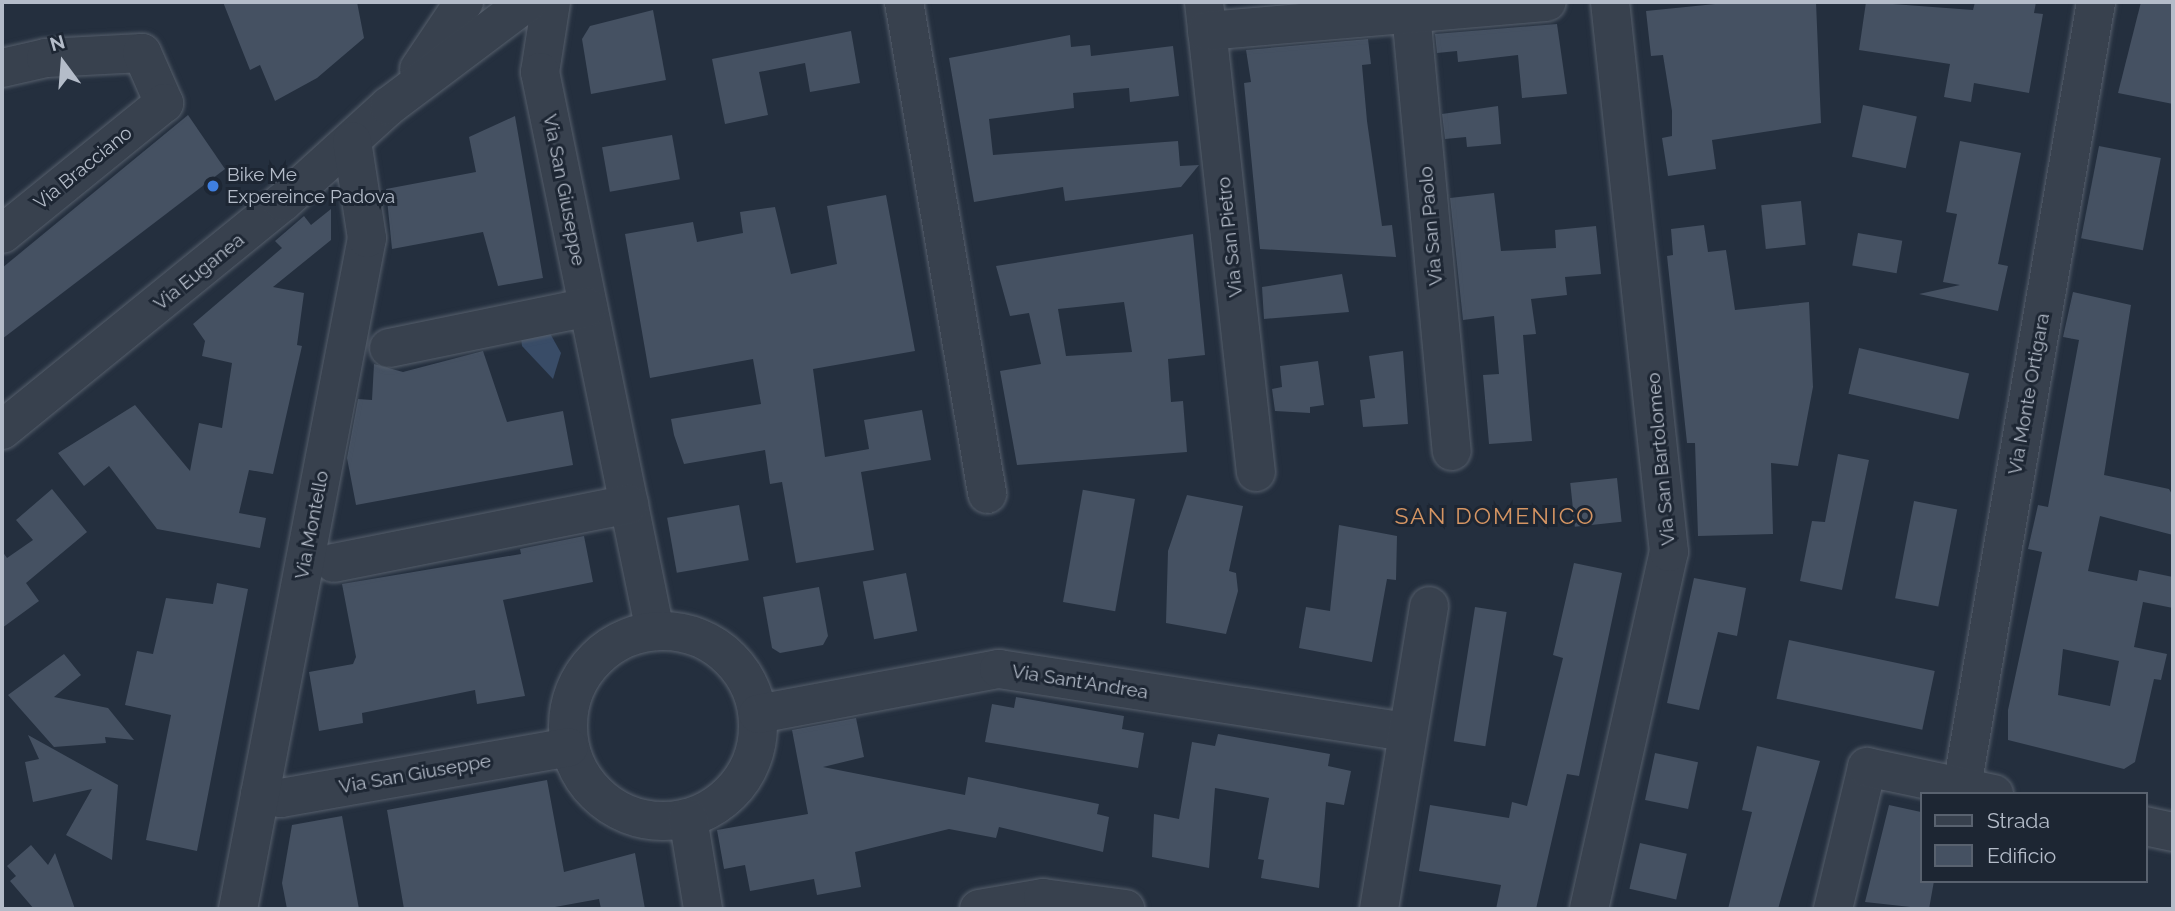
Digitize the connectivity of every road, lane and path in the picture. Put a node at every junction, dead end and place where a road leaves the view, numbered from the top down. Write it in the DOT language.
graph roads {
  1 [pos="464,2"];
  2 [pos="551,2"];
  3 [pos="904,2"];
  4 [pos="1547,2"];
  5 [pos="1610,2"];
  6 [pos="2096,2"];
  7 [pos="513,7"];
  8 [pos="1410,8"];
  9 [pos="1206,17"];
  10 [pos="2,68"];
  11 [pos="540,72"];
  12 [pos="389,106"];
  13 [pos="352,141"];
  14 [pos="2,234"];
  15 [pos="588,307"];
  16 [pos="389,348"];
  17 [pos="2,430"];
  18 [pos="1452,450"];
  19 [pos="1256,472"];
  20 [pos="987,494"];
  21 [pos="629,504"];
  22 [pos="334,563"];
  23 [pos="1429,606"];
  24 [pos="655,631"];
  25 [pos="758,714"];
  26 [pos="1404,732"];
  27 [pos="569,747"];
  28 [pos="1978,790"];
  29 [pos="260,794"];
  30 [pos="688,818"];
  31 [pos="2147,826"];
  32 [pos="2173,831"];
  33 [pos="238,909"];
  34 [pos="702,909"];
  35 [pos="979,909"];
  36 [pos="1125,909"];
  37 [pos="1379,909"];
  38 [pos="1589,909"];
  39 [pos="1833,909"];
  1 -- 12 [label="street, Via Euganea"];
  2 -- 11 [label="street, Via San Giuseppe"];
  3 -- 20 [label="street"];
  4 -- 8 [label="street"];
  5 -- 38 [label="street, Via San Bartolomeo"];
  6 -- 28 [label="street, Via Monte Ortigara"];
  7 -- 11 [label="street, Via San Giuseppe"];
  7 -- 12 [label="street, Via Euganea"];
  8 -- 9 [label="street"];
  8 -- 18 [label="street, Via San Paolo"];
  9 -- 19 [label="street, Via San Pietro"];
  10 -- 14 [label="street, Via Bracciano"];
  11 -- 12 [label="street"];
  11 -- 15 [label="street, Via San Giuseppe"];
  12 -- 13 [label="street, Via Euganea"];
  13 -- 17 [label="street, Via Euganea"];
  13 -- 29 [label="street, Via Montello"];
  15 -- 16 [label="street"];
  15 -- 21 [label="street, Via San Giuseppe"];
  21 -- 22 [label="street"];
  21 -- 24 [label="street, Via San Giuseppe"];
  23 -- 26 [label="street"];
  24 -- 25 [label="street"];
  24 -- 27 [label="street"];
  25 -- 26 [label="street, Via Sant'Andrea"];
  25 -- 30 [label="street"];
  26 -- 37 [label="street"];
  27 -- 29 [label="street, Via San Giuseppe"];
  27 -- 30 [label="street"];
  28 -- 39 [label="street"];
  29 -- 33 [label="street, Via Montello"];
  30 -- 34 [label="street"];
  31 -- 32 [label="street"];
  35 -- 36 [label="street"];
}
